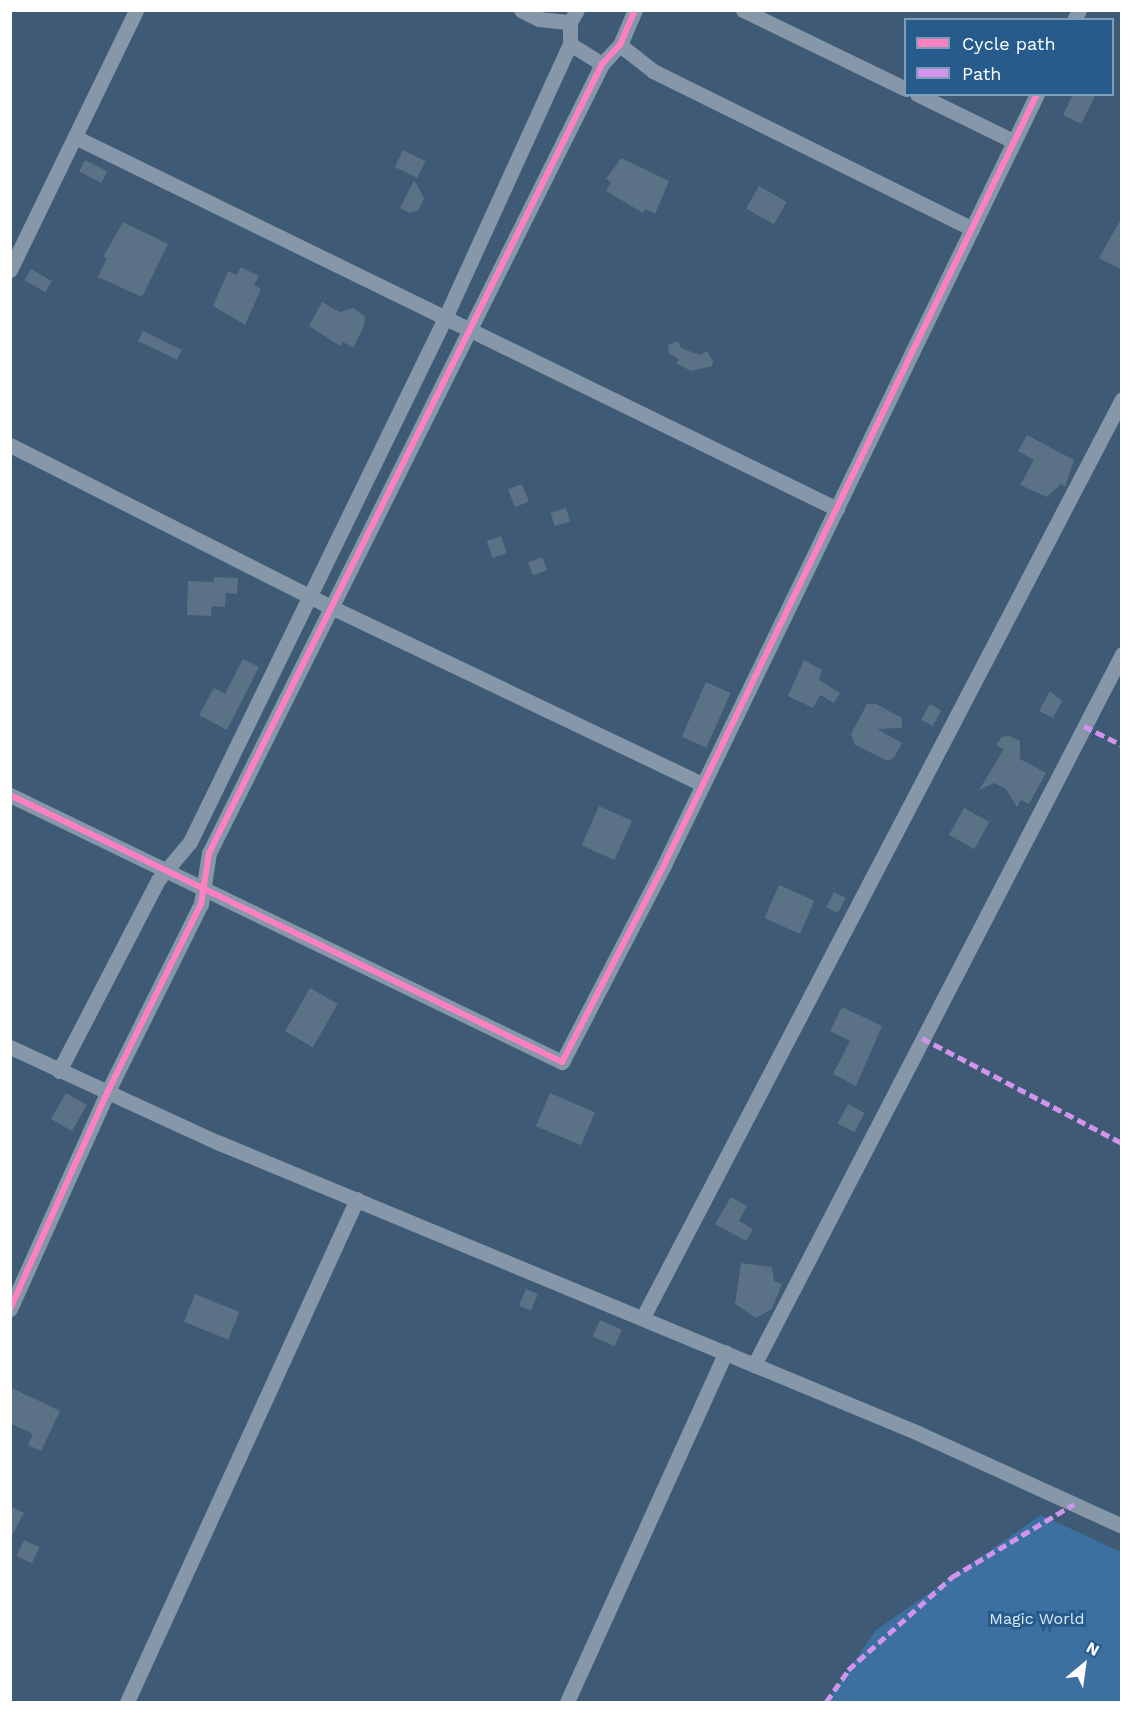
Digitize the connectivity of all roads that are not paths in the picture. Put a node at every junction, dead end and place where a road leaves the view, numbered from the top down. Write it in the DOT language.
graph roads {
  1 [pos="136,10"];
  2 [pos="521,10"];
  3 [pos="635,10"];
  4 [pos="743,10"];
  5 [pos="573,16"];
  6 [pos="570,44"];
  7 [pos="620,45"];
  8 [pos="602,64"];
  9 [pos="904,88"];
  10 [pos="921,96"];
  11 [pos="1036,96"];
  12 [pos="75,137"];
  13 [pos="1013,141"];
  14 [pos="972,229"];
  15 [pos="10,270"];
  16 [pos="445,318"];
  17 [pos="468,331"];
  18 [pos="1122,399"];
  19 [pos="10,445"];
  20 [pos="837,509"];
  21 [pos="309,596"];
  22 [pos="331,607"];
  23 [pos="1122,654"];
  24 [pos="702,784"];
  25 [pos="10,795"];
  26 [pos="165,870"];
  27 [pos="204,890"];
  28 [pos="10,1047"];
  29 [pos="59,1071"];
  30 [pos="108,1092"];
  31 [pos="357,1199"];
  32 [pos="10,1309"];
  33 [pos="643,1317"];
  34 [pos="726,1352"];
  35 [pos="754,1365"];
  36 [pos="1122,1526"];
  37 [pos="127,1702"];
  38 [pos="567,1702"];
  1 -- 12 [label="street"];
  2 -- 5 [label="street"];
  3 -- 7 [label="street"];
  4 -- 9 [label="street"];
  5 -- 6 [label="street"];
  6 -- 8 [label="street"];
  6 -- 16 [label="street"];
  7 -- 8 [label="street"];
  7 -- 14 [label="street"];
  8 -- 17 [label="street"];
  10 -- 13 [label="street"];
  11 -- 13 [label="street"];
  12 -- 15 [label="street"];
  12 -- 16 [label="street"];
  13 -- 14 [label="street"];
  14 -- 20 [label="street"];
  16 -- 17 [label="street"];
  16 -- 21 [label="street"];
  17 -- 20 [label="street"];
  17 -- 22 [label="street"];
  18 -- 33 [label="street"];
  19 -- 21 [label="street"];
  20 -- 24 [label="street"];
  21 -- 22 [label="street"];
  21 -- 26 [label="street"];
  22 -- 24 [label="street"];
  22 -- 27 [label="street"];
  23 -- 35 [label="street"];
  24 -- 27 [label="street"];
  25 -- 26 [label="street"];
  26 -- 27 [label="street"];
  26 -- 29 [label="street"];
  27 -- 30 [label="street"];
  28 -- 29 [label="street"];
  29 -- 30 [label="street"];
  30 -- 31 [label="street"];
  30 -- 32 [label="street"];
  31 -- 33 [label="street"];
  31 -- 37 [label="street"];
  33 -- 34 [label="street"];
  34 -- 35 [label="street"];
  34 -- 38 [label="street"];
  35 -- 36 [label="street"];
}
